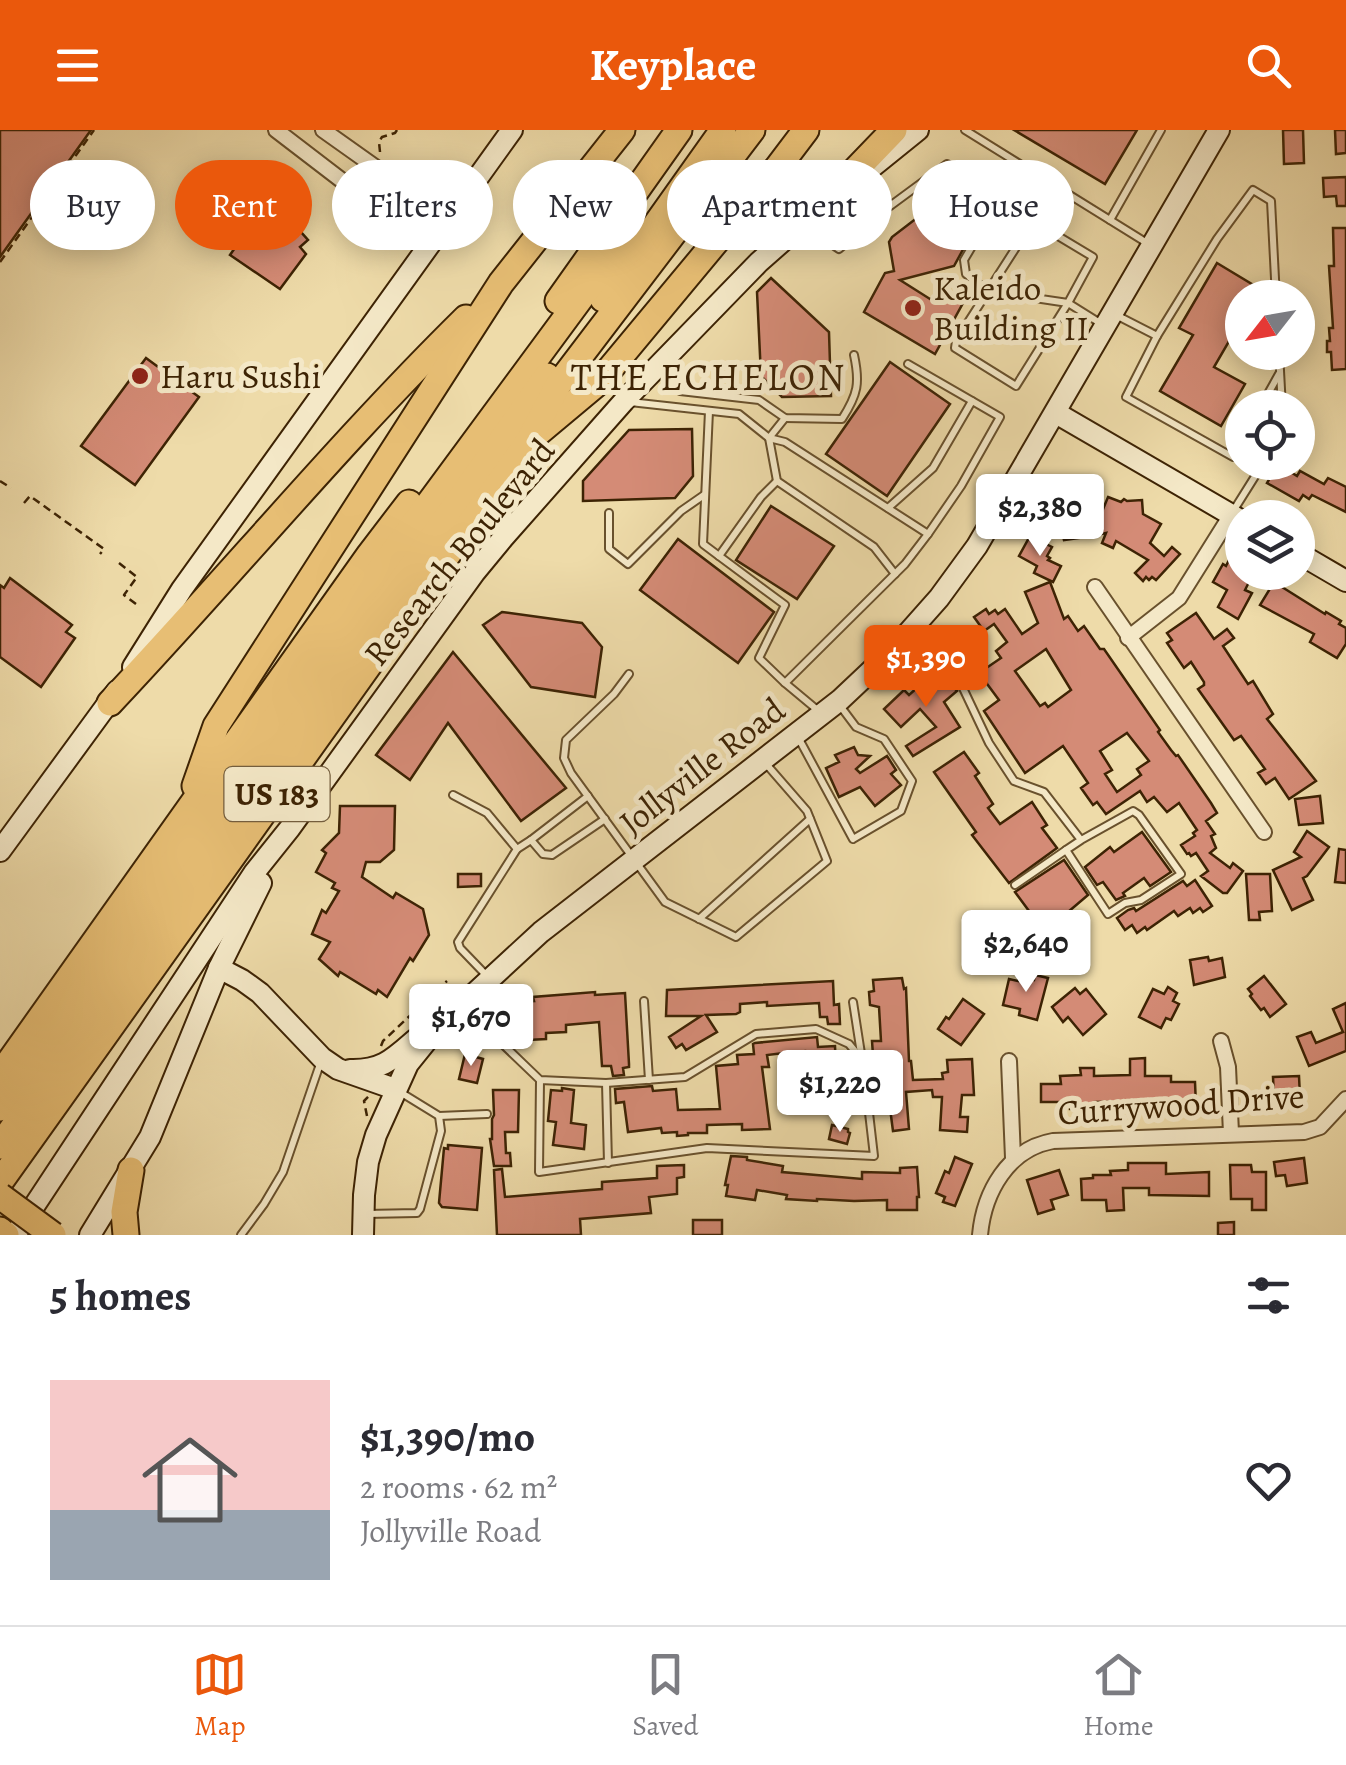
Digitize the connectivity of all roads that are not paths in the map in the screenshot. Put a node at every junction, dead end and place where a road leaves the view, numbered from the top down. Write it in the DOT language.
graph roads {
  1 [pos="276,130"];
  2 [pos="323,130"];
  3 [pos="512,130"];
  4 [pos="622,130"];
  5 [pos="679,130"];
  6 [pos="752,130"];
  7 [pos="806,130"];
  8 [pos="894,130"];
  9 [pos="918,130"];
  10 [pos="964,130"];
  11 [pos="1161,130"];
  12 [pos="1219,130"];
  13 [pos="718,131"];
  14 [pos="365,160"];
  15 [pos="490,160"];
  16 [pos="865,160"];
  17 [pos="880,160"];
  18 [pos="332,173"];
  19 [pos="1110,220"];
  20 [pos="1074,246"];
  21 [pos="1152,246"];
  22 [pos="424,250"];
  23 [pos="772,250"];
  24 [pos="970,250"];
  25 [pos="1015,250"];
  26 [pos="1275,280"];
  27 [pos="502,283"];
  28 [pos="988,291"];
  29 [pos="1068,304"];
  30 [pos="1109,320"];
  31 [pos="1157,336"];
  32 [pos="854,355"];
  33 [pos="908,364"];
  34 [pos="656,369"];
  35 [pos="1280,372"];
  36 [pos="1270,390"];
  37 [pos="1281,390"];
  38 [pos="972,401"];
  39 [pos="624,402"];
  40 [pos="709,411"];
  41 [pos="1056,412"];
  42 [pos="785,418"];
  43 [pos="769,438"];
  44 [pos="528,442"];
  45 [pos="1225,452"];
  46 [pos="777,481"];
  47 [pos="704,495"];
  48 [pos="888,508"];
  49 [pos="1225,511"];
  50 [pos="610,513"];
  51 [pos="928,534"];
  52 [pos="1225,535"];
  53 [pos="719,556"];
  54 [pos="1315,563"];
  55 [pos="895,574"];
  56 [pos="1346,581"];
  57 [pos="1095,588"];
  58 [pos="917,622"];
  59 [pos="1128,638"];
  60 [pos="629,674"];
  61 [pos="785,683"];
  62 [pos="110,703"];
  63 [pos="830,708"];
  64 [pos="796,734"];
  65 [pos="762,760"];
  66 [pos="453,794"];
  67 [pos="588,796"];
  68 [pos="185,814"];
  69 [pos="605,819"];
  70 [pos="810,819"];
  71 [pos="290,828"];
  72 [pos="1264,832"];
  73 [pos="530,840"];
  74 [pos="1081,840"];
  75 [pos="0,850"];
  76 [pos="517,850"];
  77 [pos="1066,850"];
  78 [pos="635,859"];
  79 [pos="1014,885"];
  80 [pos="699,919"];
  81 [pos="219,968"];
  82 [pos="490,978"];
  83 [pos="644,1000"];
  84 [pos="853,1002"];
  85 [pos="461,1004"];
  86 [pos="437,1028"];
  87 [pos="1222,1040"];
  88 [pos="1009,1060"];
  89 [pos="863,1061"];
  90 [pos="330,1064"];
  91 [pos="0,1075"];
  92 [pos="540,1080"];
  93 [pos="649,1080"];
  94 [pos="606,1083"];
  95 [pos="395,1089"];
  96 [pos="1346,1099"];
  97 [pos="0,1108"];
  98 [pos="487,1114"];
  99 [pos="439,1116"];
  100 [pos="1231,1133"];
  101 [pos="13,1146"];
  102 [pos="1013,1158"];
  103 [pos="608,1162"];
  104 [pos="132,1170"];
  105 [pos="0,1182"];
  106 [pos="0,1196"];
  107 [pos="0,1204"];
  108 [pos="363,1225"];
  109 [pos="0,1230"];
  110 [pos="6,1235"];
  111 [pos="15,1235"];
  112 [pos="52,1235"];
  113 [pos="90,1235"];
  114 [pos="126,1235"];
  115 [pos="241,1235"];
  116 [pos="980,1235"];
  1 -- 18 [label="street"];
  2 -- 14 [label="street"];
  3 -- 15 [label="main road"];
  4 -- 27 [label="highway"];
  5 -- 68 [label="highway, US 183"];
  6 -- 44 [label="highway, US 183"];
  7 -- 44 [label="highway"];
  8 -- 16 [label="highway"];
  9 -- 17 [label="main road, Research Boulevard"];
  10 -- 19 [label="lane"];
  11 -- 19 [label="lane"];
  12 -- 21 [label="main road, Jollyville Road"];
  13 -- 97 [label="highway"];
  13 -- 101 [label="highway"];
  19 -- 21 [label="lane"];
  20 -- 29 [label="lane"];
  21 -- 30 [label="main road, Jollyville Road"];
  22 -- 62 [label="main road"];
  23 -- 34 [label="main road, Research Boulevard"];
  24 -- 28 [label="lane"];
  25 -- 28 [label="lane"];
  26 -- 31 [label="lane"];
  27 -- 62 [label="highway"];
  27 -- 68 [label="highway"];
  28 -- 29 [label="lane"];
  28 -- 29 [label="lane"];
  29 -- 30 [label="lane"];
  30 -- 31 [label="lane"];
  30 -- 41 [label="main road, Jollyville Road"];
  31 -- 45 [label="lane"];
  32 -- 42 [label="lane"];
  33 -- 38 [label="lane"];
  34 -- 39 [label="main road, Research Boulevard"];
  34 -- 42 [label="lane"];
  35 -- 36 [label="lane"];
  35 -- 37 [label="lane"];
  38 -- 48 [label="lane"];
  38 -- 51 [label="lane"];
  39 -- 40 [label="lane"];
  39 -- 71 [label="main road, Research Boulevard"];
  40 -- 43 [label="lane"];
  40 -- 47 [label="lane"];
  41 -- 49 [label="main road"];
  41 -- 58 [label="main road, Jollyville Road"];
  42 -- 43 [label="lane"];
  43 -- 46 [label="lane"];
  43 -- 48 [label="lane"];
  44 -- 101 [label="highway, US 183"];
  46 -- 53 [label="lane"];
  46 -- 55 [label="lane"];
  47 -- 50 [label="lane"];
  47 -- 53 [label="lane"];
  48 -- 51 [label="lane"];
  51 -- 55 [label="lane"];
  52 -- 59 [label="street"];
  53 -- 61 [label="lane"];
  54 -- 56 [label="main road"];
  55 -- 61 [label="lane"];
  57 -- 59 [label="street"];
  58 -- 63 [label="main road, Jollyville Road"];
  58 -- 74 [label="lane"];
  59 -- 72 [label="street"];
  60 -- 67 [label="lane"];
  61 -- 63 [label="lane"];
  62 -- 75 [label="main road"];
  63 -- 64 [label="main road, Jollyville Road"];
  63 -- 64 [label="lane"];
  64 -- 65 [label="main road, Jollyville Road"];
  65 -- 70 [label="lane"];
  65 -- 78 [label="main road, Jollyville Road"];
  66 -- 76 [label="lane"];
  67 -- 69 [label="lane"];
  67 -- 73 [label="lane"];
  68 -- 91 [label="highway, US 183"];
  69 -- 73 [label="lane"];
  69 -- 78 [label="lane"];
  70 -- 80 [label="lane"];
  70 -- 80 [label="lane"];
  71 -- 81 [label="main road, Research Boulevard"];
  71 -- 111 [label="main road, Research Boulevard"];
  73 -- 76 [label="lane"];
  74 -- 77 [label="lane"];
  74 -- 77 [label="lane"];
  76 -- 82 [label="lane"];
  77 -- 79 [label="lane"];
  78 -- 80 [label="lane"];
  78 -- 82 [label="main road, Jollyville Road"];
  81 -- 90 [label="main road"];
  81 -- 104 [label="main road, Research Boulevard"];
  82 -- 85 [label="main road, Jollyville Road"];
  83 -- 93 [label="lane"];
  84 -- 89 [label="lane"];
  85 -- 86 [label="main road, Jollyville Road"];
  85 -- 92 [label="lane"];
  86 -- 90 [label="main road"];
  86 -- 95 [label="main road, Jollyville Road"];
  87 -- 100 [label="street"];
  88 -- 102 [label="street"];
  89 -- 93 [label="lane"];
  89 -- 103 [label="lane"];
  90 -- 95 [label="main road"];
  90 -- 115 [label="lane"];
  92 -- 94 [label="lane"];
  92 -- 103 [label="lane"];
  93 -- 94 [label="lane"];
  94 -- 103 [label="lane"];
  95 -- 99 [label="lane"];
  95 -- 108 [label="main road, Jollyville Road"];
  96 -- 100 [label="street, Currywood Drive"];
  98 -- 99 [label="lane"];
  99 -- 108 [label="lane"];
  100 -- 102 [label="street, Currywood Drive"];
  101 -- 105 [label="highway, US 183"];
  101 -- 107 [label="highway"];
  102 -- 116 [label="street"];
  104 -- 113 [label="main road, Research Boulevard"];
  104 -- 114 [label="highway"];
  106 -- 112 [label="highway, bridge"];
  109 -- 110 [label="highway"];
}
